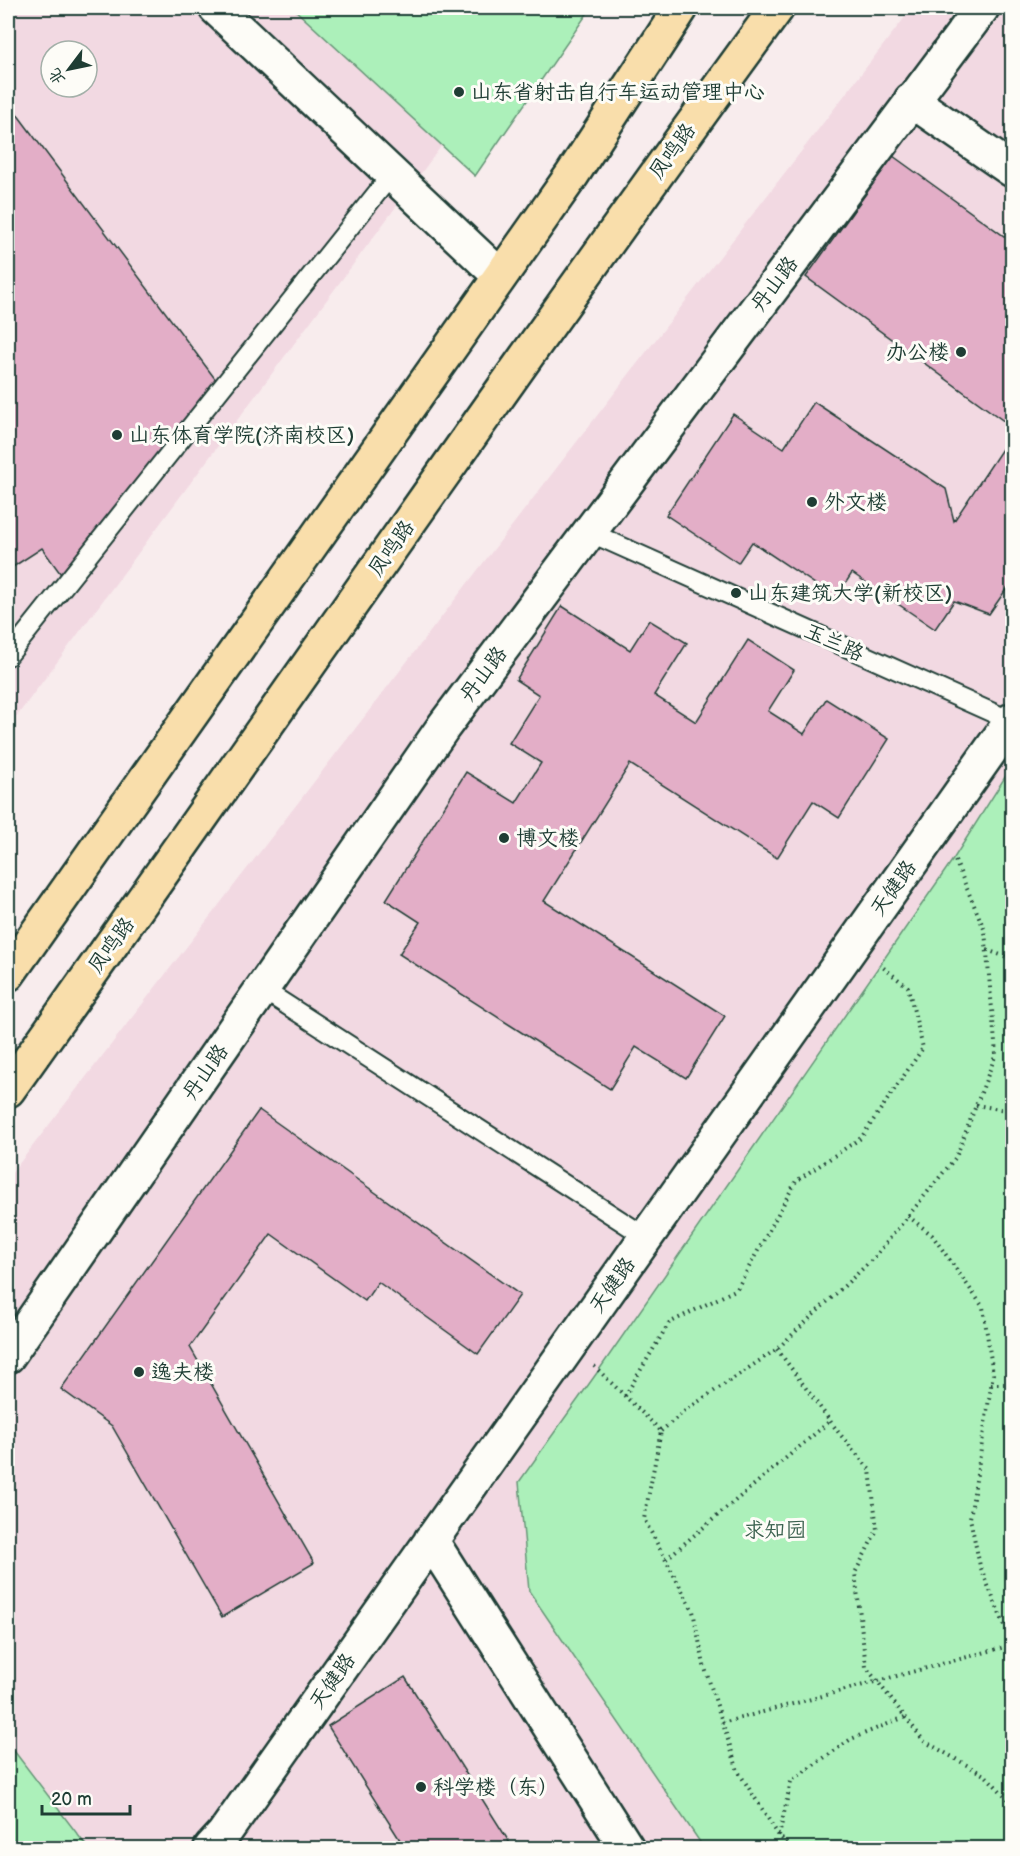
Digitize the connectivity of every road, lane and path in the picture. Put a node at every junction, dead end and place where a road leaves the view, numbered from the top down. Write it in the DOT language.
graph roads {
  1 [pos="216,8"];
  2 [pos="681,8"];
  3 [pos="777,8"];
  4 [pos="982,8"];
  5 [pos="911,100"];
  6 [pos="1012,170"];
  7 [pos="392,174"];
  8 [pos="500,276"];
  9 [pos="589,532"];
  10 [pos="8,656"];
  11 [pos="1012,721"];
  12 [pos="954,858"];
  13 [pos="987,950"];
  14 [pos="1012,959"];
  15 [pos="880,965"];
  16 [pos="8,975"];
  17 [pos="262,989"];
  18 [pos="8,1090"];
  19 [pos="976,1105"];
  20 [pos="1012,1112"];
  21 [pos="908,1216"];
  22 [pos="646,1236"];
  23 [pos="569,1347"];
  24 [pos="777,1349"];
  25 [pos="8,1356"];
  26 [pos="1012,1383"];
  27 [pos="991,1384"];
  28 [pos="625,1396"];
  29 [pos="830,1421"];
  30 [pos="661,1431"];
  31 [pos="431,1540"];
  32 [pos="666,1559"];
  33 [pos="1012,1644"];
  34 [pos="877,1681"];
  35 [pos="905,1718"];
  36 [pos="722,1723"];
  37 [pos="1012,1803"];
  38 [pos="778,1836"];
  39 [pos="211,1848"];
  40 [pos="627,1848"];
  41 [pos="791,1848"];
  1 -- 7 [label="street"];
  2 -- 8 [label="main road"];
  3 -- 18 [label="main road, 凤鸣路"];
  4 -- 5 [label="street, 丹山路"];
  5 -- 6 [label="street"];
  5 -- 9 [label="street, 丹山路"];
  7 -- 8 [label="street"];
  7 -- 10 [label="lane"];
  8 -- 16 [label="main road"];
  9 -- 11 [label="lane, 玉兰路"];
  9 -- 17 [label="street, 丹山路"];
  11 -- 22 [label="street, 天健路"];
  12 -- 13 [label="path"];
  13 -- 14 [label="path"];
  13 -- 19 [label="path"];
  15 -- 28 [label="path"];
  17 -- 22 [label="lane"];
  17 -- 25 [label="street, 丹山路"];
  19 -- 20 [label="path"];
  19 -- 21 [label="path"];
  21 -- 24 [label="path"];
  21 -- 27 [label="path"];
  22 -- 23 [label="street, 天健路"];
  23 -- 28 [label="path"];
  23 -- 31 [label="street, 天健路"];
  24 -- 29 [label="path"];
  24 -- 30 [label="path"];
  26 -- 27 [label="path"];
  27 -- 33 [label="path"];
  28 -- 30 [label="path"];
  29 -- 32 [label="path"];
  29 -- 34 [label="path"];
  30 -- 32 [label="path"];
  31 -- 39 [label="street, 天健路"];
  31 -- 40 [label="street"];
  32 -- 36 [label="path"];
  33 -- 34 [label="path"];
  34 -- 35 [label="path"];
  34 -- 36 [label="path"];
  35 -- 37 [label="path"];
  35 -- 38 [label="path"];
  36 -- 38 [label="path"];
  38 -- 41 [label="path"];
}
